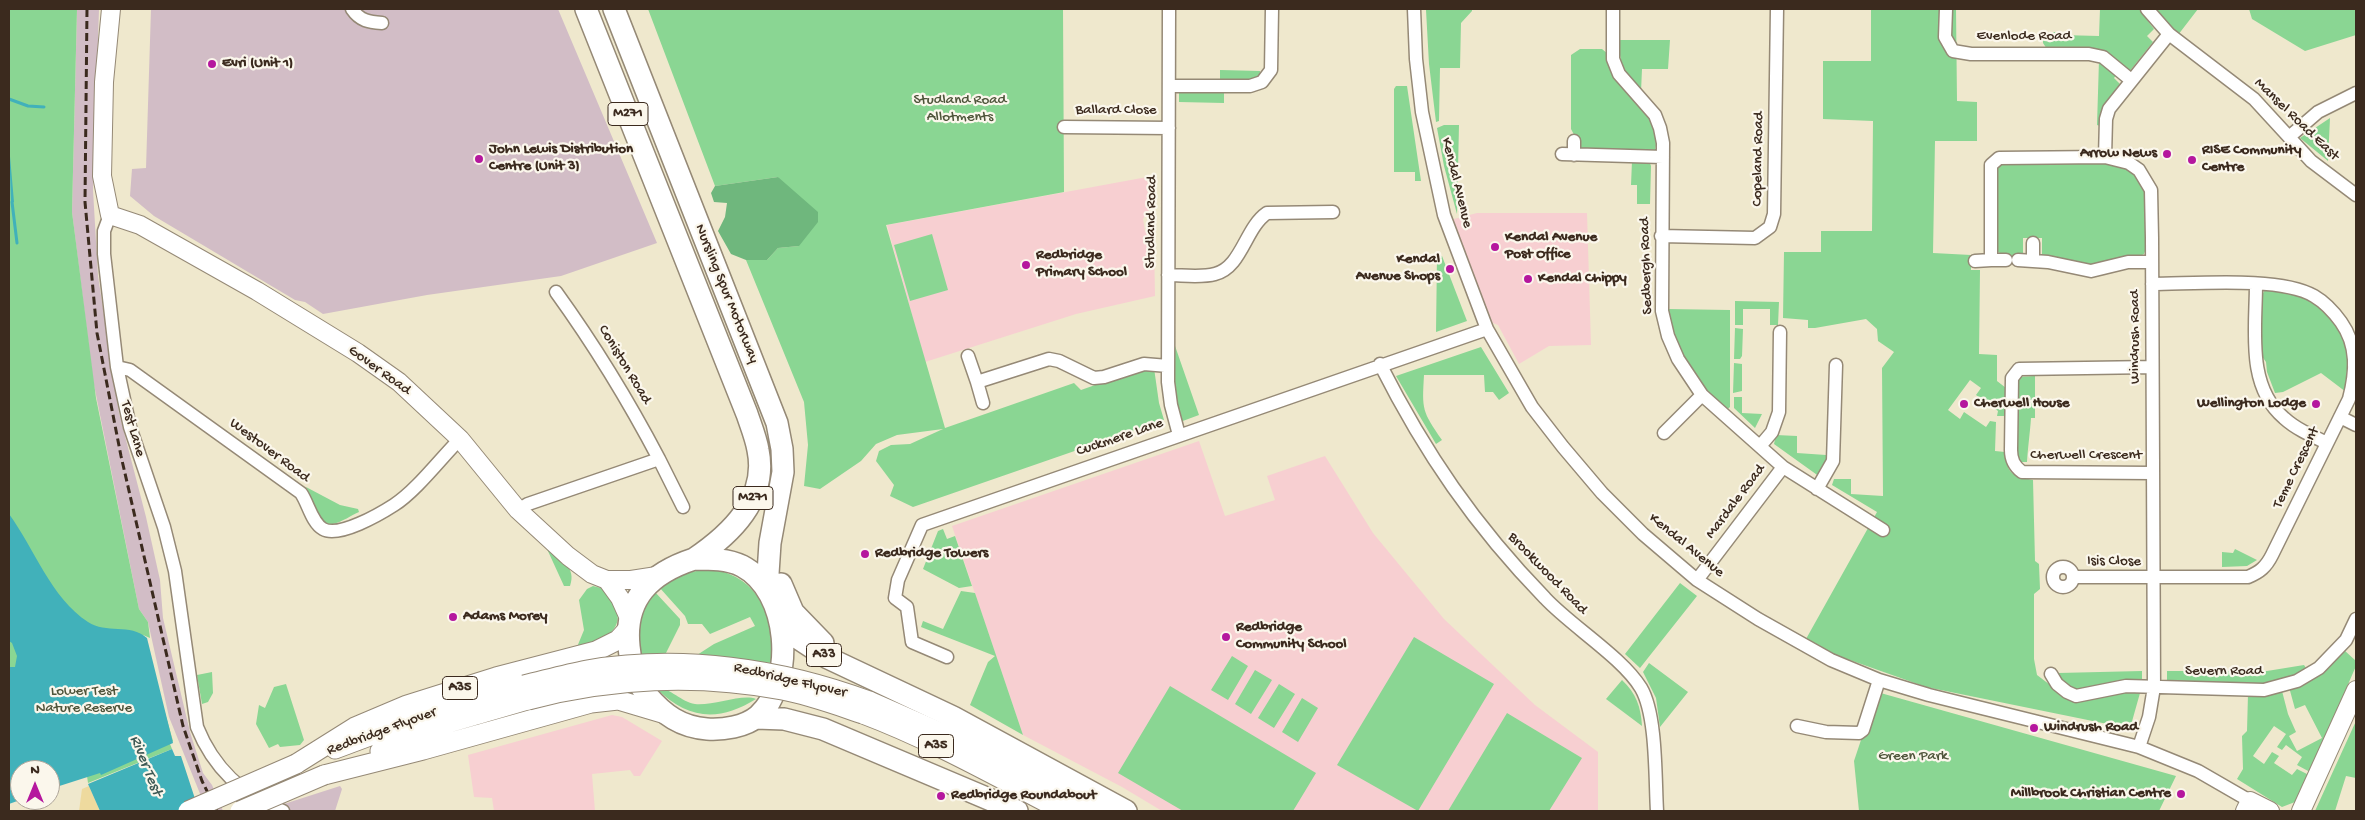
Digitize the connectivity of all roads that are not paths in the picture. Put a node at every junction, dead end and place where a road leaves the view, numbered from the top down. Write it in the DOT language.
graph roads {
  1 [pos="111,9"];
  2 [pos="352,9"];
  3 [pos="586,9"];
  4 [pos="614,9"];
  5 [pos="1169,9"];
  6 [pos="1272,9"];
  7 [pos="1414,9"];
  8 [pos="1613,9"];
  9 [pos="1777,9"];
  10 [pos="1946,9"];
  11 [pos="2147,9"];
  12 [pos="382,22"];
  13 [pos="2169,34"];
  14 [pos="2131,80"];
  15 [pos="1169,86"];
  16 [pos="2356,93"];
  17 [pos="1064,127"];
  18 [pos="1169,128"];
  19 [pos="2289,137"];
  20 [pos="1574,141"];
  21 [pos="1663,157"];
  22 [pos="2105,157"];
  23 [pos="2356,195"];
  24 [pos="1333,212"];
  25 [pos="110,215"];
  26 [pos="1661,236"];
  27 [pos="2033,243"];
  28 [pos="1975,260"];
  29 [pos="1991,260"];
  30 [pos="2033,260"];
  31 [pos="2152,262"];
  32 [pos="1168,275"];
  33 [pos="2152,284"];
  34 [pos="2256,284"];
  35 [pos="556,292"];
  36 [pos="1487,329"];
  37 [pos="1780,332"];
  38 [pos="968,356"];
  39 [pos="1380,364"];
  40 [pos="1836,365"];
  41 [pos="1168,366"];
  42 [pos="117,367"];
  43 [pos="2152,367"];
  44 [pos="977,382"];
  45 [pos="1702,395"];
  46 [pos="983,403"];
  47 [pos="2340,416"];
  48 [pos="2356,425"];
  49 [pos="1664,433"];
  50 [pos="1179,435"];
  51 [pos="460,439"];
  52 [pos="2327,444"];
  53 [pos="1761,446"];
  54 [pos="659,459"];
  55 [pos="1783,467"];
  56 [pos="783,472"];
  57 [pos="2152,473"];
  58 [pos="1817,489"];
  59 [pos="683,508"];
  60 [pos="518,510"];
  61 [pos="1883,530"];
  62 [pos="694,559"];
  63 [pos="657,576"];
  64 [pos="2073,577"];
  65 [pos="2154,578"];
  66 [pos="607,580"];
  67 [pos="1697,580"];
  68 [pos="767,588"];
  69 [pos="2356,619"];
  70 [pos="628,623"];
  71 [pos="781,627"];
  72 [pos="947,657"];
  73 [pos="2051,674"];
  74 [pos="870,677"];
  75 [pos="1879,680"];
  76 [pos="2154,687"];
  77 [pos="2356,690"];
  78 [pos="526,692"];
  79 [pos="866,708"];
  80 [pos="665,714"];
  81 [pos="756,718"];
  82 [pos="1797,726"];
  83 [pos="2138,747"];
  84 [pos="296,764"];
  85 [pos="324,775"];
  86 [pos="2248,806"];
  87 [pos="281,810"];
  88 [pos="188,811"];
  89 [pos="240,811"];
  90 [pos="1014,811"];
  91 [pos="1063,811"];
  92 [pos="1094,811"];
  93 [pos="1126,811"];
  94 [pos="1657,811"];
  95 [pos="2270,811"];
  96 [pos="2301,811"];
  1 -- 25 [label="street, Test Lane"];
  2 -- 12 [label="street"];
  3 -- 62 [label="highway, Nursling Spur Motorway / M271"];
  4 -- 56 [label="highway, Nursling Spur Motorway / M271"];
  5 -- 15 [label="street, Studland Road"];
  6 -- 15 [label="street"];
  7 -- 36 [label="street, Kendal Avenue"];
  8 -- 21 [label="street, Sedbergh Road"];
  9 -- 26 [label="street, Copeland Road"];
  10 -- 14 [label="street, Evenlode Road"];
  11 -- 13 [label="street, Mansel Road East"];
  13 -- 14 [label="street"];
  13 -- 19 [label="street, Mansel Road East"];
  14 -- 22 [label="street"];
  15 -- 18 [label="street, Studland Road"];
  16 -- 19 [label="street"];
  17 -- 18 [label="street, Ballard Close"];
  18 -- 32 [label="street, Studland Road"];
  19 -- 23 [label="street, Mansel Road East"];
  20 -- 21 [label="street"];
  21 -- 26 [label="street, Sedbergh Road"];
  22 -- 29 [label="street, Windrush Road"];
  22 -- 31 [label="street, Windrush Road"];
  24 -- 32 [label="street"];
  25 -- 42 [label="street, Test Lane"];
  25 -- 51 [label="street, Gover Road"];
  26 -- 45 [label="street, Sedbergh Road"];
  27 -- 30 [label="street"];
  28 -- 29 [label="street"];
  29 -- 30 [label="street"];
  30 -- 31 [label="street"];
  31 -- 33 [label="street, Windrush Road"];
  32 -- 41 [label="street, Studland Road"];
  33 -- 34 [label="street, Teme Crescent"];
  33 -- 43 [label="street, Windrush Road"];
  34 -- 47 [label="street, Teme Crescent"];
  34 -- 52 [label="street"];
  35 -- 54 [label="street, Coniston Road"];
  36 -- 39 [label="street, Cuckmere Lane"];
  36 -- 67 [label="street, Kendal Avenue"];
  37 -- 53 [label="street"];
  38 -- 44 [label="street"];
  39 -- 50 [label="street, Cuckmere Lane"];
  39 -- 94 [label="street, Brookwood Road"];
  40 -- 58 [label="street"];
  41 -- 44 [label="street"];
  41 -- 50 [label="street, Studland Road"];
  42 -- 51 [label="street, Westover Road"];
  42 -- 87 [label="street, Test Lane"];
  43 -- 57 [label="street, Windrush Road"];
  43 -- 57 [label="street, Cherwell Crescent"];
  44 -- 46 [label="street"];
  45 -- 49 [label="street"];
  45 -- 53 [label="street, Sedbergh Road"];
  47 -- 48 [label="street"];
  47 -- 52 [label="street, Teme Crescent"];
  50 -- 72 [label="street, Cuckmere Lane"];
  51 -- 60 [label="street, Gover Road"];
  52 -- 65 [label="street, Teme Crescent"];
  53 -- 55 [label="street, Sedbergh Road"];
  54 -- 59 [label="street, Coniston Road"];
  54 -- 60 [label="street"];
  55 -- 58 [label="street, Sedbergh Road"];
  55 -- 67 [label="street, Mardale Road"];
  56 -- 68 [label="highway, Nursling Spur Motorway / M271"];
  56 -- 74 [label="highway, M271"];
  57 -- 65 [label="street, Windrush Road"];
  58 -- 61 [label="street, Sedbergh Road"];
  60 -- 66 [label="street, Gover Road"];
  62 -- 63 [label="highway"];
  62 -- 68 [label="highway"];
  63 -- 66 [label="street, Gover Road"];
  63 -- 70 [label="highway"];
  64 -- 65 [label="street, Isis Close"];
  65 -- 76 [label="street, Windrush Road"];
  66 -- 70 [label="street, Gover Road"];
  67 -- 75 [label="street, Kendal Avenue"];
  68 -- 71 [label="highway"];
  69 -- 76 [label="street, Severn Road"];
  70 -- 80 [label="highway"];
  70 -- 84 [label="main road, A35"];
  71 -- 74 [label="highway, A33"];
  71 -- 81 [label="highway"];
  73 -- 76 [label="street, Severn Road"];
  74 -- 93 [label="highway, A33"];
  75 -- 82 [label="street"];
  75 -- 83 [label="street, Kendal Avenue"];
  76 -- 83 [label="street, Windrush Road"];
  77 -- 96 [label="street"];
  78 -- 79 [label="main road, Redbridge Flyover / A35, bridge"];
  78 -- 84 [label="main road, Redbridge Flyover / A35"];
  78 -- 85 [label="main road, Redbridge Flyover / A35"];
  79 -- 91 [label="main road, Redbridge Flyover / A35"];
  79 -- 92 [label="main road, Redbridge Flyover / A35"];
  80 -- 81 [label="highway"];
  80 -- 85 [label="main road, A35"];
  81 -- 90 [label="highway"];
  83 -- 86 [label="street, Kendal Avenue"];
  84 -- 88 [label="main road, A35, bridge"];
  85 -- 89 [label="main road, A35, bridge"];
  86 -- 95 [label="street"];
}
